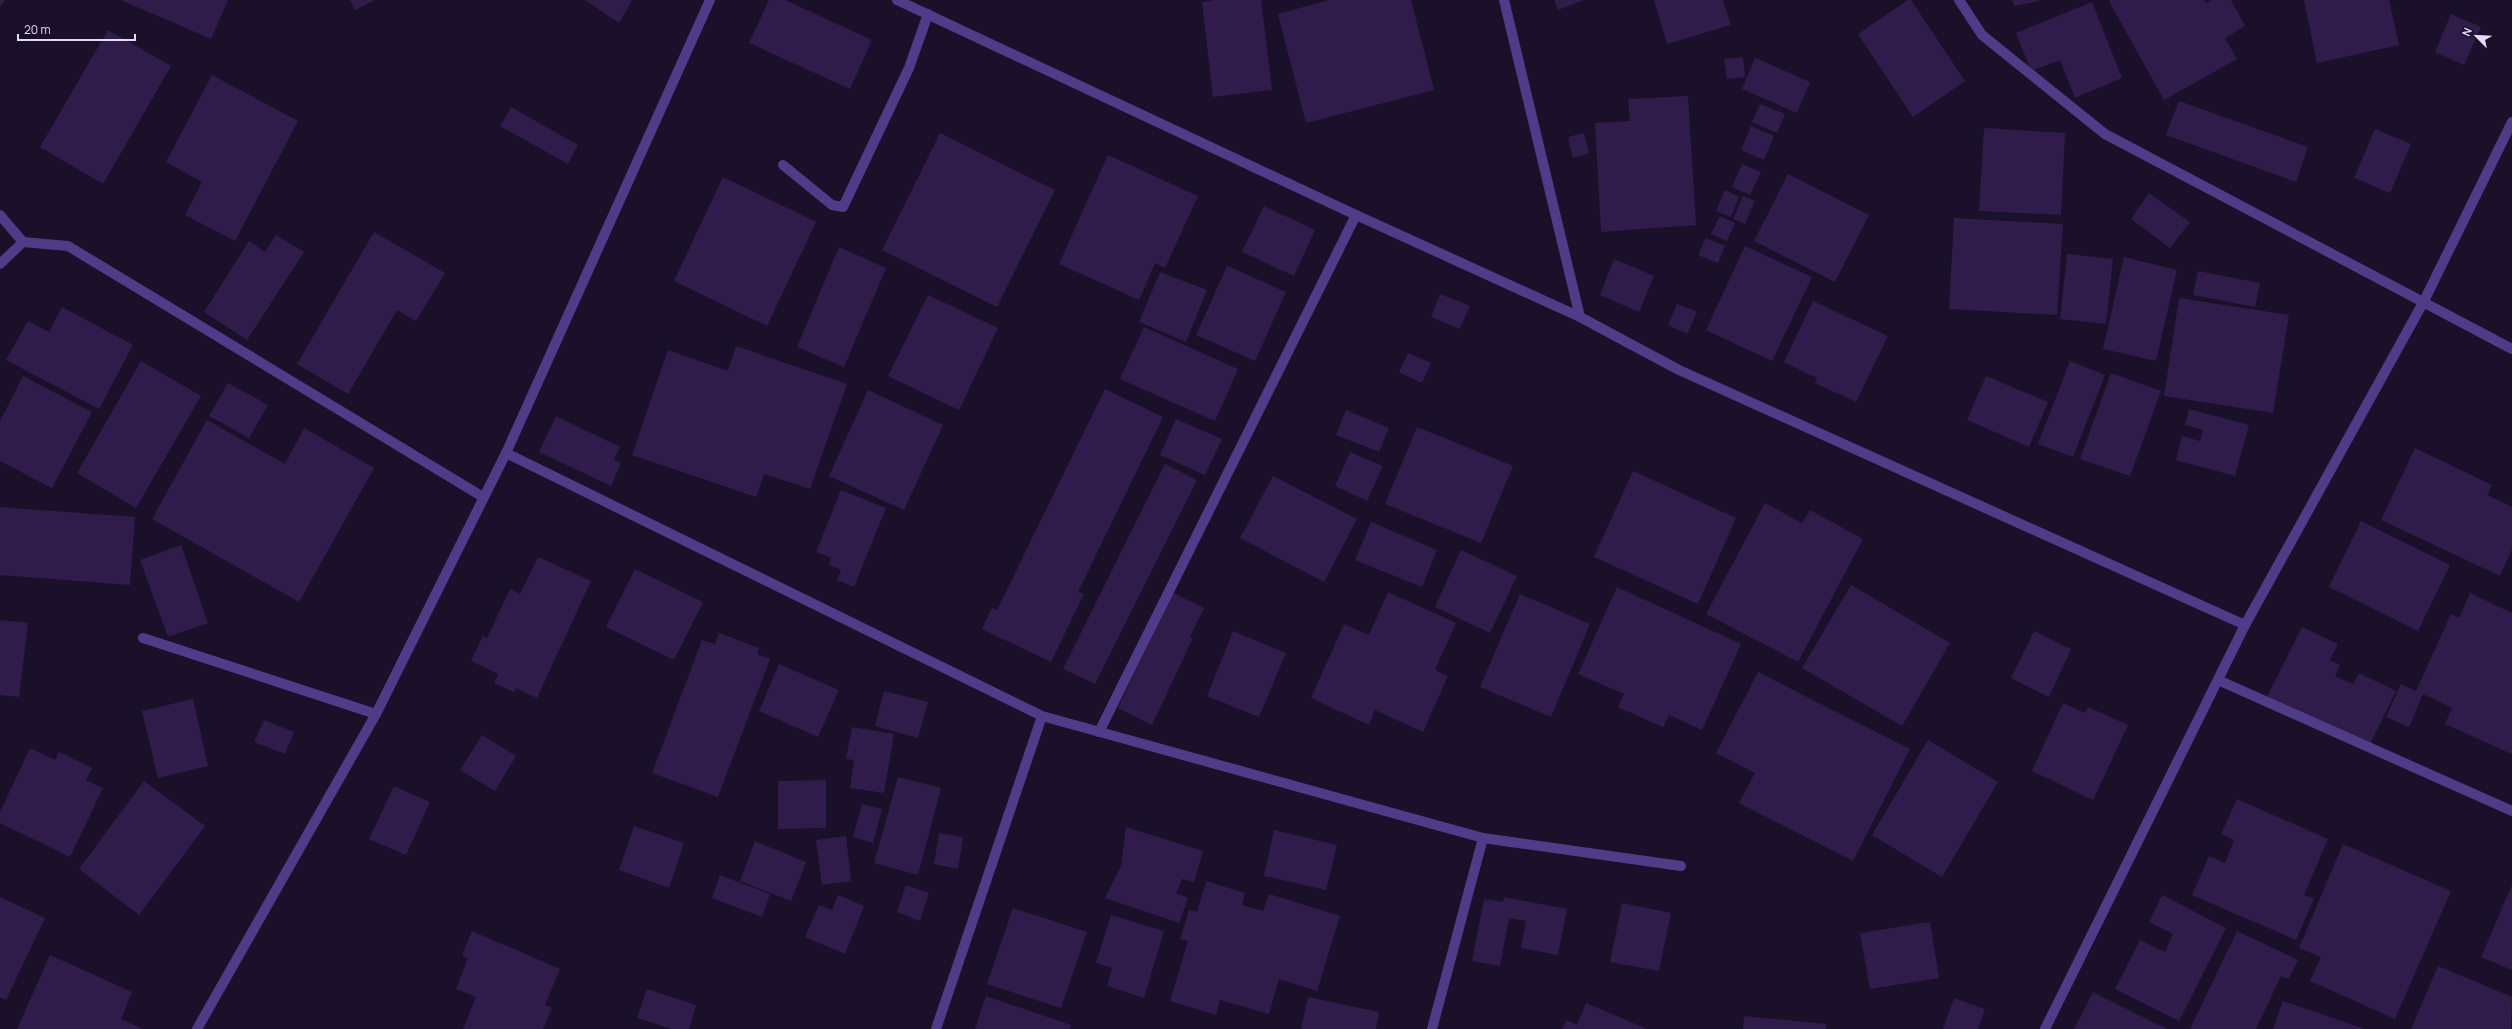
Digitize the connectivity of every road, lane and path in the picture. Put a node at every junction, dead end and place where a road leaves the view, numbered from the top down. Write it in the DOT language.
graph roads {
  1 [pos="710,0"];
  2 [pos="897,0"];
  3 [pos="1504,0"];
  4 [pos="1958,0"];
  5 [pos="928,14"];
  6 [pos="2512,122"];
  7 [pos="783,165"];
  8 [pos="0,215"];
  9 [pos="1356,215"];
  10 [pos="23,242"];
  11 [pos="0,264"];
  12 [pos="2424,301"];
  13 [pos="1580,316"];
  14 [pos="2512,349"];
  15 [pos="506,453"];
  16 [pos="483,497"];
  17 [pos="2245,625"];
  18 [pos="143,638"];
  19 [pos="2218,680"];
  20 [pos="376,714"];
  21 [pos="1042,716"];
  22 [pos="1099,732"];
  23 [pos="2512,811"];
  24 [pos="1483,838"];
  25 [pos="1681,866"];
  26 [pos="197,1029"];
  27 [pos="936,1029"];
  28 [pos="1432,1029"];
  29 [pos="2045,1029"];
  1 -- 15 [label="street"];
  2 -- 5 [label="street"];
  3 -- 13 [label="street"];
  4 -- 12 [label="street"];
  5 -- 7 [label="street"];
  5 -- 9 [label="street"];
  6 -- 12 [label="street"];
  8 -- 10 [label="street"];
  9 -- 13 [label="street"];
  9 -- 22 [label="street"];
  10 -- 11 [label="street"];
  10 -- 16 [label="street"];
  12 -- 14 [label="street"];
  12 -- 17 [label="street"];
  13 -- 17 [label="street"];
  15 -- 16 [label="street"];
  15 -- 21 [label="street"];
  16 -- 20 [label="street"];
  17 -- 19 [label="street"];
  18 -- 20 [label="street"];
  19 -- 23 [label="street"];
  19 -- 29 [label="street"];
  20 -- 26 [label="street"];
  21 -- 22 [label="street"];
  21 -- 27 [label="street"];
  22 -- 24 [label="street"];
  24 -- 25 [label="street"];
  24 -- 28 [label="street"];
}
